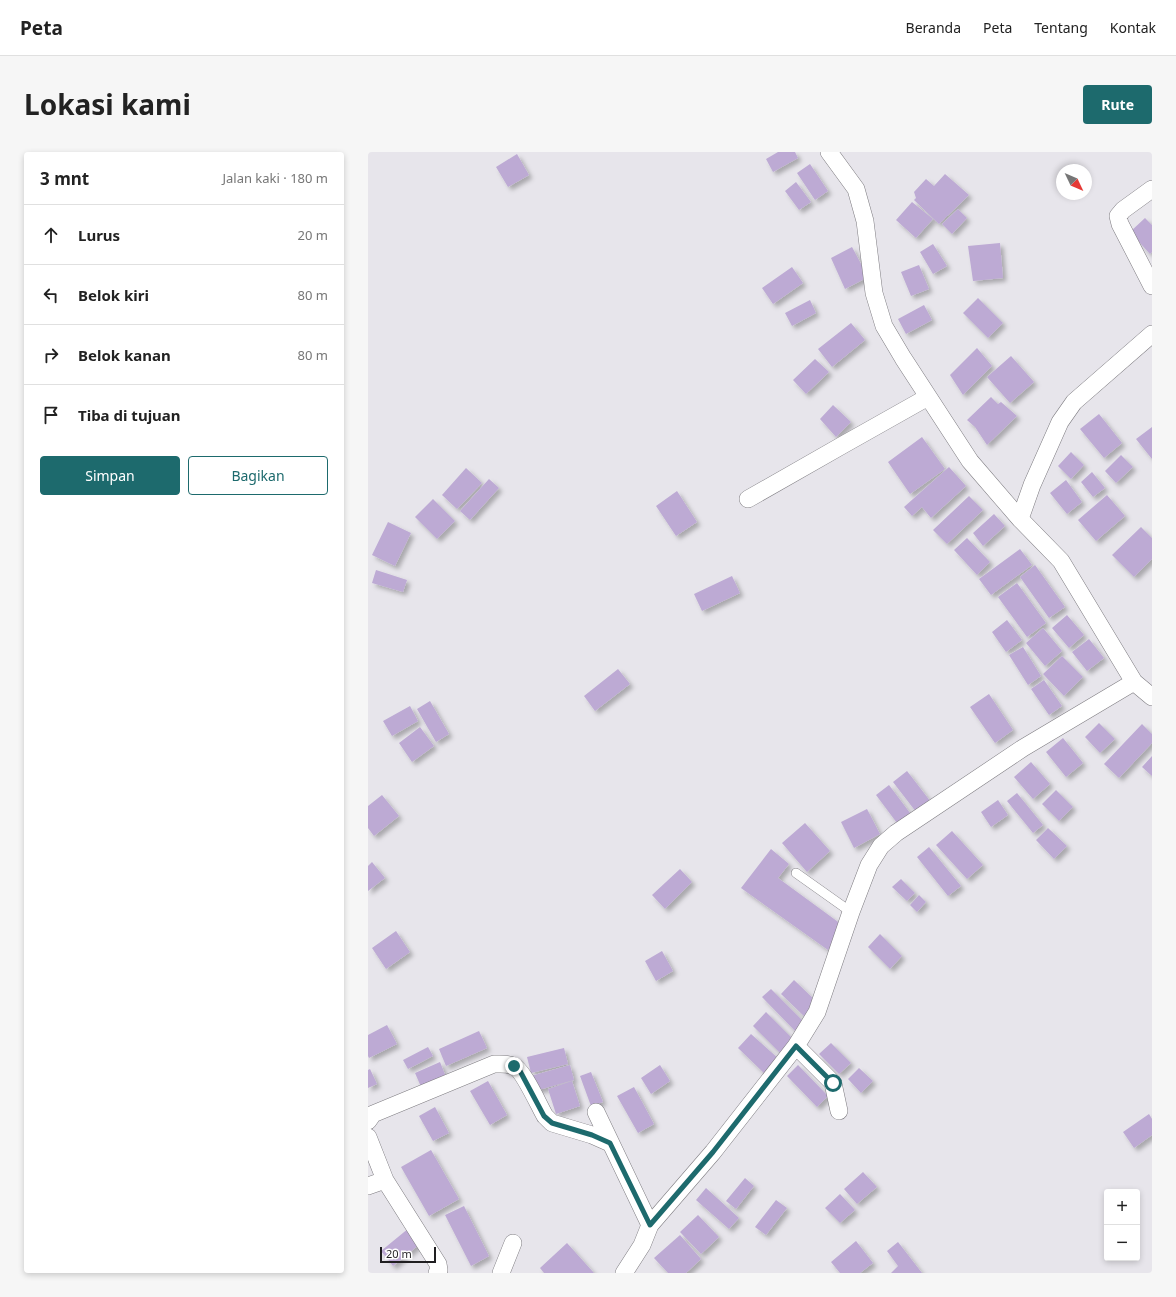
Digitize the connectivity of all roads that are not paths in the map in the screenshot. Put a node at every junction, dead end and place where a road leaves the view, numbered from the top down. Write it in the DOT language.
graph roads {
  1 [pos="829,152"];
  2 [pos="1152,189"];
  3 [pos="1152,286"];
  4 [pos="1152,334"];
  5 [pos="928,397"];
  6 [pos="748,499"];
  7 [pos="1020,518"];
  8 [pos="1134,682"];
  9 [pos="1152,697"];
  10 [pos="796,873"];
  11 [pos="851,912"];
  12 [pos="796,1046"];
  13 [pos="840,1111"];
  14 [pos="596,1112"];
  15 [pos="368,1121"];
  16 [pos="368,1137"];
  17 [pos="610,1143"];
  18 [pos="384,1180"];
  19 [pos="368,1186"];
  20 [pos="650,1225"];
  21 [pos="513,1242"];
  22 [pos="437,1273"];
  23 [pos="501,1273"];
  24 [pos="624,1273"];
  1 -- 5 [label="street"];
  2 -- 3 [label="street"];
  4 -- 7 [label="street"];
  5 -- 6 [label="street"];
  5 -- 7 [label="street"];
  7 -- 8 [label="street"];
  8 -- 9 [label="street"];
  8 -- 11 [label="street"];
  10 -- 11 [label="lane"];
  11 -- 12 [label="street"];
  12 -- 13 [label="street"];
  12 -- 20 [label="street"];
  14 -- 17 [label="street"];
  15 -- 17 [label="street"];
  16 -- 18 [label="street"];
  17 -- 20 [label="street"];
  18 -- 19 [label="street"];
  18 -- 22 [label="street"];
  20 -- 24 [label="street"];
  21 -- 23 [label="street"];
}
